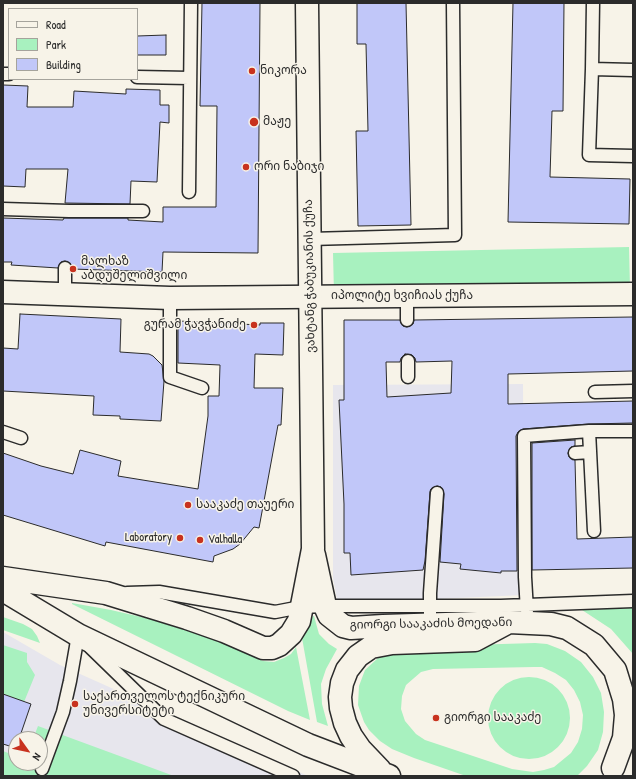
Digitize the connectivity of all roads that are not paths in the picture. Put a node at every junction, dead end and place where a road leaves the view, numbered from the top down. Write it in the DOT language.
graph roads {
  1 [pos="191,3"];
  2 [pos="307,3"];
  3 [pos="453,3"];
  4 [pos="593,3"];
  5 [pos="592,70"];
  6 [pos="633,70"];
  7 [pos="138,77"];
  8 [pos="189,78"];
  9 [pos="633,156"];
  10 [pos="189,192"];
  11 [pos="3,209"];
  12 [pos="143,211"];
  13 [pos="310,238"];
  14 [pos="65,268"];
  15 [pos="3,292"];
  16 [pos="65,294"];
  17 [pos="633,294"];
  18 [pos="407,296"];
  19 [pos="310,297"];
  20 [pos="170,298"];
  21 [pos="407,320"];
  22 [pos="408,362"];
  23 [pos="408,377"];
  24 [pos="202,388"];
  25 [pos="633,391"];
  26 [pos="596,392"];
  27 [pos="589,431"];
  28 [pos="633,431"];
  29 [pos="3,432"];
  30 [pos="21,438"];
  31 [pos="575,452"];
  32 [pos="590,452"];
  33 [pos="437,493"];
  34 [pos="594,531"];
  35 [pos="313,549"];
  36 [pos="3,578"];
  37 [pos="3,590"];
  38 [pos="106,593"];
  39 [pos="633,601"];
  40 [pos="325,606"];
  41 [pos="301,607"];
  42 [pos="430,615"];
  43 [pos="521,617"];
  44 [pos="78,635"];
  45 [pos="633,746"];
  46 [pos="48,753"];
  47 [pos="610,772"];
  48 [pos="294,776"];
  49 [pos="383,776"];
  1 -- 8 [label="lane"];
  2 -- 13 [label="main road, ვახტანგ ჭაბუკიანის ქუჩა"];
  3 -- 13 [label="lane"];
  4 -- 5 [label="lane"];
  5 -- 6 [label="lane"];
  5 -- 9 [label="lane"];
  7 -- 8 [label="lane"];
  8 -- 10 [label="lane"];
  11 -- 12 [label="lane"];
  13 -- 19 [label="main road, ვახტანგ ჭაბუკიანის ქუჩა"];
  14 -- 16 [label="lane"];
  15 -- 16 [label="main road, იპოლიტე ხვიჩიას ქუჩა"];
  16 -- 20 [label="main road, იპოლიტე ხვიჩიას ქუჩა"];
  17 -- 18 [label="main road, იპოლიტე ხვიჩიას ქუჩა"];
  18 -- 19 [label="main road, იპოლიტე ხვიჩიას ქუჩა"];
  18 -- 21 [label="lane"];
  19 -- 20 [label="main road, იპოლიტე ხვიჩიას ქუჩა"];
  19 -- 35 [label="main road, ვახტანგ ჭაბუკიანის ქუჩა"];
  20 -- 24 [label="lane"];
  22 -- 23 [label="lane"];
  25 -- 26 [label="lane"];
  27 -- 28 [label="lane"];
  27 -- 32 [label="lane"];
  27 -- 43 [label="lane"];
  29 -- 30 [label="lane"];
  31 -- 32 [label="lane"];
  32 -- 34 [label="lane"];
  33 -- 42 [label="lane"];
  35 -- 40 [label="main road, გიორგი სააკაძის მოედანი"];
  35 -- 41 [label="main road"];
  36 -- 38 [label="main road"];
  37 -- 44 [label="main road"];
  38 -- 41 [label="lane"];
  38 -- 41 [label="main road"];
  39 -- 43 [label="lane"];
  40 -- 41 [label="lane"];
  40 -- 42 [label="main road, გიორგი სააკაძის მოედანი"];
  42 -- 43 [label="main road, გიორგი სააკაძის მოედანი"];
  43 -- 47 [label="main road, გიორგი სააკაძის მოედანი"];
  43 -- 49 [label="main road"];
  44 -- 46 [label="lane"];
  44 -- 48 [label="lane"];
  44 -- 49 [label="main road"];
  45 -- 47 [label="main road, გიორგი სააკაძის მოედანი"];
}
